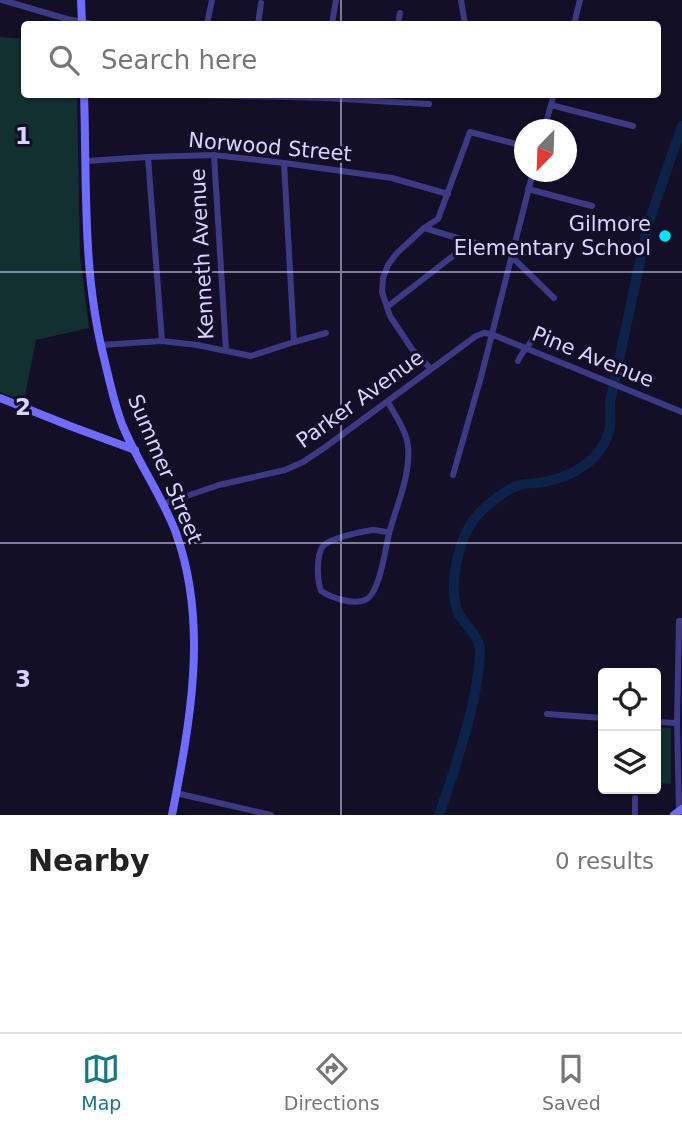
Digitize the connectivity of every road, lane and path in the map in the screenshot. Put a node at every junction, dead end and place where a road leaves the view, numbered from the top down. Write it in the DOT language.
graph roads {
  1 [pos="2,0"];
  2 [pos="81,0"];
  3 [pos="212,0"];
  4 [pos="336,0"];
  5 [pos="461,0"];
  6 [pos="580,0"];
  7 [pos="261,4"];
  8 [pos="400,13"];
  9 [pos="72,21"];
  10 [pos="82,21"];
  11 [pos="208,21"];
  12 [pos="258,21"];
  13 [pos="332,21"];
  14 [pos="399,21"];
  15 [pos="464,21"];
  16 [pos="574,21"];
  17 [pos="84,98"];
  18 [pos="340,98"];
  19 [pos="553,98"];
  20 [pos="429,104"];
  21 [pos="551,105"];
  22 [pos="547,119"];
  23 [pos="633,126"];
  24 [pos="514,143"];
  25 [pos="214,155"];
  26 [pos="148,157"];
  27 [pos="86,161"];
  28 [pos="284,163"];
  29 [pos="530,182"];
  30 [pos="528,189"];
  31 [pos="448,194"];
  32 [pos="592,206"];
  33 [pos="424,228"];
  34 [pos="471,242"];
  35 [pos="512,253"];
  36 [pos="554,299"];
  37 [pos="387,307"];
  38 [pos="326,334"];
  39 [pos="491,334"];
  40 [pos="534,336"];
  41 [pos="162,341"];
  42 [pos="294,342"];
  43 [pos="101,345"];
  44 [pos="526,349"];
  45 [pos="226,350"];
  46 [pos="518,361"];
  47 [pos="431,369"];
  48 [pos="0,398"];
  49 [pos="388,402"];
  50 [pos="682,412"];
  51 [pos="135,450"];
  52 [pos="453,475"];
  53 [pos="163,504"];
  54 [pos="389,532"];
  55 [pos="681,621"];
  56 [pos="547,714"];
  57 [pos="598,718"];
  58 [pos="661,722"];
  59 [pos="677,723"];
  60 [pos="679,742"];
  61 [pos="176,793"];
  62 [pos="635,798"];
  63 [pos="678,812"];
  64 [pos="172,815"];
  65 [pos="271,815"];
  66 [pos="635,815"];
  1 -- 9 [label="street"];
  2 -- 10 [label="street"];
  3 -- 11 [label="street"];
  4 -- 13 [label="street"];
  5 -- 15 [label="street"];
  6 -- 16 [label="street"];
  7 -- 12 [label="street"];
  8 -- 14 [label="street"];
  17 -- 27 [label="street, Summer Street"];
  18 -- 20 [label="street"];
  19 -- 21 [label="street"];
  21 -- 22 [label="street"];
  21 -- 23 [label="street"];
  24 -- 31 [label="street"];
  25 -- 26 [label="street, Norwood Street"];
  25 -- 28 [label="street, Norwood Street"];
  25 -- 45 [label="street, Kenneth Avenue"];
  26 -- 27 [label="street, Norwood Street"];
  26 -- 41 [label="street"];
  27 -- 43 [label="street, Summer Street"];
  28 -- 31 [label="street, Norwood Street"];
  28 -- 42 [label="street"];
  29 -- 30 [label="street"];
  30 -- 32 [label="street"];
  30 -- 35 [label="street"];
  31 -- 33 [label="street"];
  33 -- 34 [label="street"];
  33 -- 37 [label="street"];
  34 -- 35 [label="street"];
  34 -- 37 [label="street"];
  35 -- 36 [label="street"];
  35 -- 39 [label="street"];
  37 -- 47 [label="street"];
  38 -- 42 [label="street"];
  39 -- 44 [label="street, Pine Avenue"];
  39 -- 47 [label="street, Parker Avenue"];
  39 -- 52 [label="street"];
  40 -- 44 [label="street"];
  41 -- 43 [label="street"];
  41 -- 45 [label="street"];
  42 -- 45 [label="street"];
  43 -- 51 [label="street, Summer Street"];
  44 -- 46 [label="street"];
  44 -- 50 [label="street, Pine Avenue"];
  47 -- 49 [label="street, Parker Avenue"];
  48 -- 51 [label="street"];
  49 -- 53 [label="street, Parker Avenue"];
  49 -- 54 [label="street"];
  51 -- 53 [label="street, Summer Street"];
  53 -- 61 [label="street, Summer Street"];
  54 -- 54 [label="street"];
  55 -- 59 [label="street"];
  56 -- 57 [label="street"];
  58 -- 59 [label="street"];
  59 -- 60 [label="street"];
  60 -- 63 [label="street"];
  61 -- 64 [label="street, Summer Street"];
  61 -- 65 [label="street"];
  62 -- 66 [label="street"];
}
